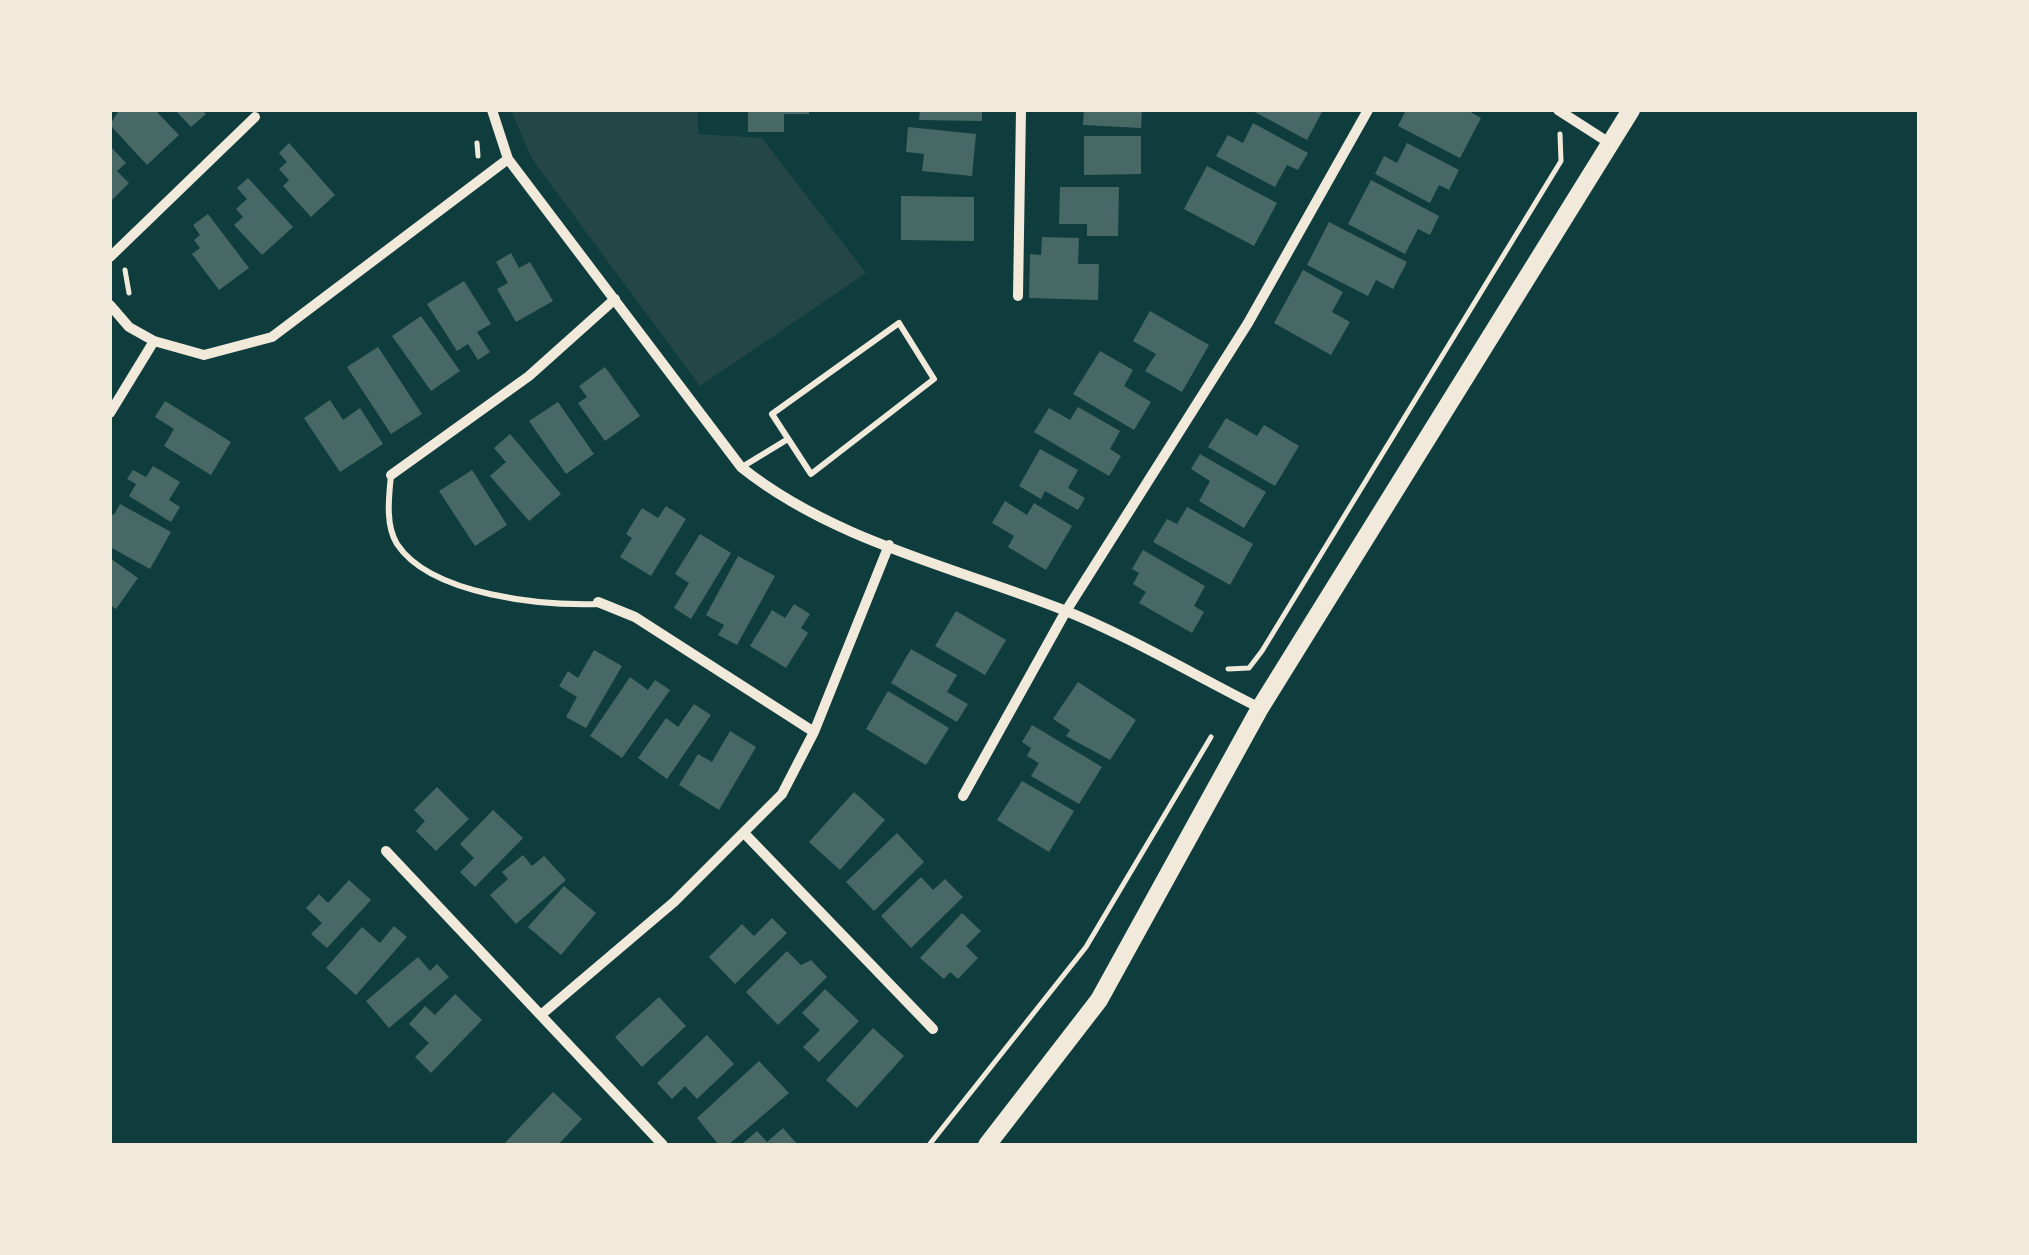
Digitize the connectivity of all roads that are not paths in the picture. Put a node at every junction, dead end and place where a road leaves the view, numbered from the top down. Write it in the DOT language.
graph roads {
  1 [pos="492,110"];
  2 [pos="1021,110"];
  3 [pos="1368,110"];
  4 [pos="1558,110"];
  5 [pos="1631,110"];
  6 [pos="254,116"];
  7 [pos="1611,144"];
  8 [pos="508,159"];
  9 [pos="110,256"];
  10 [pos="1018,296"];
  11 [pos="615,299"];
  12 [pos="110,305"];
  13 [pos="154,341"];
  14 [pos="110,413"];
  15 [pos="788,439"];
  16 [pos="741,467"];
  17 [pos="392,476"];
  18 [pos="889,545"];
  19 [pos="600,603"];
  20 [pos="1066,611"];
  21 [pos="1260,708"];
  22 [pos="814,732"];
  23 [pos="962,796"];
  24 [pos="744,834"];
  25 [pos="386,850"];
  26 [pos="542,1014"];
  27 [pos="933,1029"];
  28 [pos="663,1145"];
  29 [pos="987,1145"];
  1 -- 8 [label="street"];
  2 -- 10 [label="street"];
  3 -- 20 [label="street"];
  4 -- 7 [label="street"];
  5 -- 7 [label="street"];
  6 -- 9 [label="street"];
  7 -- 21 [label="street"];
  8 -- 11 [label="street"];
  8 -- 13 [label="street"];
  11 -- 16 [label="street"];
  11 -- 17 [label="street"];
  12 -- 13 [label="street"];
  13 -- 14 [label="street"];
  15 -- 15 [label="lane"];
  15 -- 16 [label="lane"];
  16 -- 18 [label="street"];
  17 -- 19 [label="lane"];
  18 -- 20 [label="street"];
  18 -- 22 [label="street"];
  19 -- 22 [label="street"];
  20 -- 21 [label="street"];
  20 -- 23 [label="street"];
  21 -- 29 [label="street"];
  22 -- 24 [label="street"];
  24 -- 26 [label="street"];
  24 -- 27 [label="street"];
  25 -- 26 [label="street"];
  26 -- 28 [label="street"];
}
